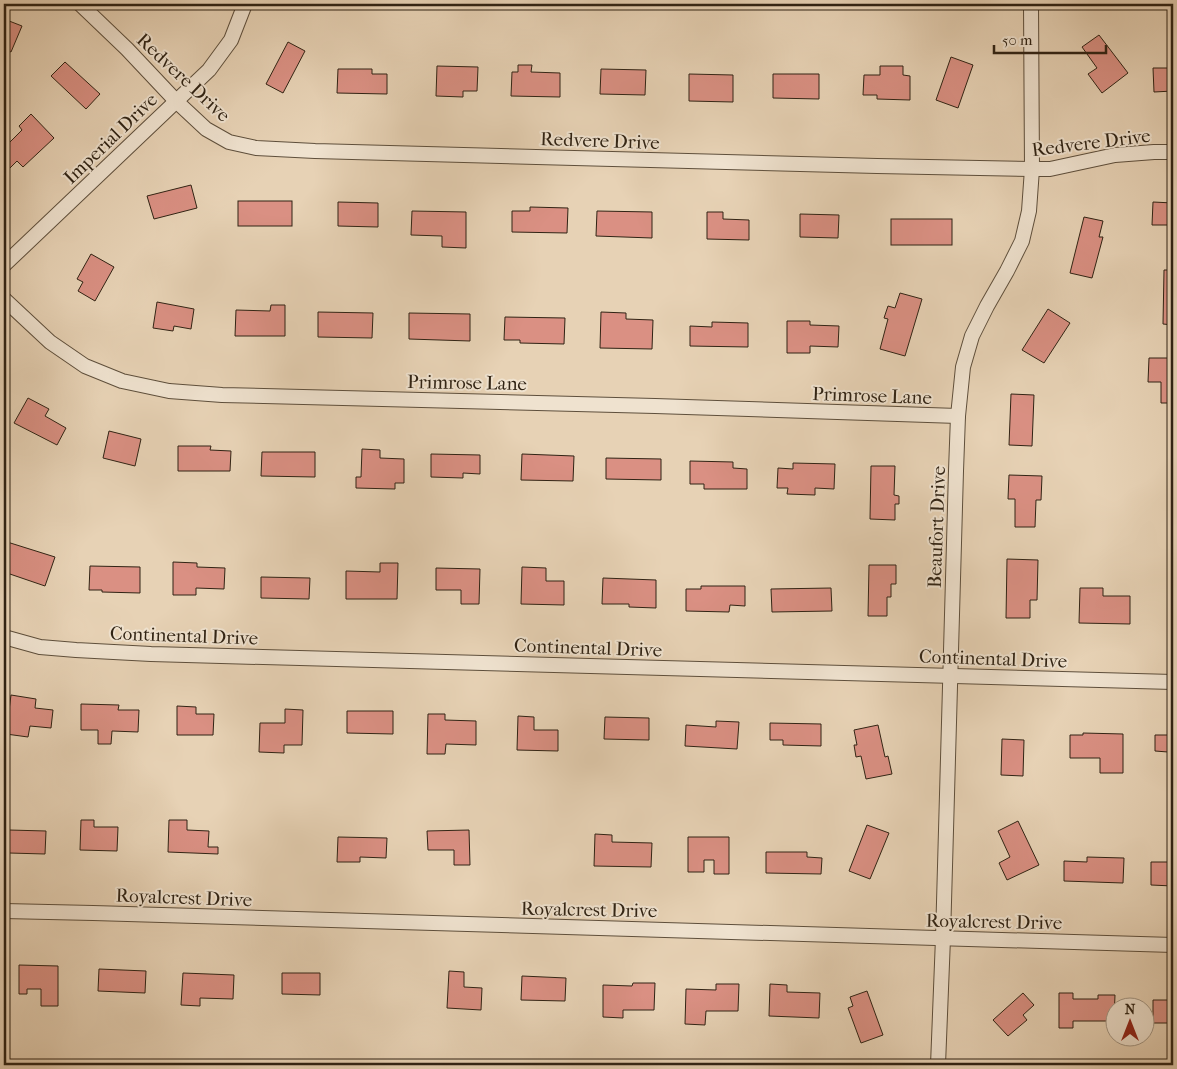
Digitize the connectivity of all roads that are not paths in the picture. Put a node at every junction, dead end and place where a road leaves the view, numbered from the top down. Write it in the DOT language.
graph roads {
  1 [pos="80,4"];
  2 [pos="245,4"];
  3 [pos="1031,4"];
  4 [pos="176,101"];
  5 [pos="1173,152"];
  6 [pos="1032,169"];
  7 [pos="4,265"];
  8 [pos="4,299"];
  9 [pos="958,416"];
  10 [pos="4,637"];
  11 [pos="950,676"];
  12 [pos="1173,682"];
  13 [pos="4,911"];
  14 [pos="943,938"];
  15 [pos="1173,945"];
  16 [pos="938,1065"];
  1 -- 4 [label="street, Redvere Drive"];
  2 -- 4 [label="street, Imperial Drive"];
  3 -- 6 [label="street, Beaufort Drive"];
  4 -- 6 [label="street, Redvere Drive"];
  4 -- 7 [label="street, Imperial Drive"];
  5 -- 6 [label="street, Redvere Drive"];
  6 -- 9 [label="street, Beaufort Drive"];
  8 -- 9 [label="street, Primrose Lane"];
  9 -- 11 [label="street, Beaufort Drive"];
  10 -- 11 [label="street, Continental Drive"];
  11 -- 12 [label="street, Continental Drive"];
  11 -- 14 [label="street, Beaufort Drive"];
  13 -- 14 [label="street, Royalcrest Drive"];
  14 -- 15 [label="street, Royalcrest Drive"];
  14 -- 16 [label="street, Beaufort Drive"];
}
